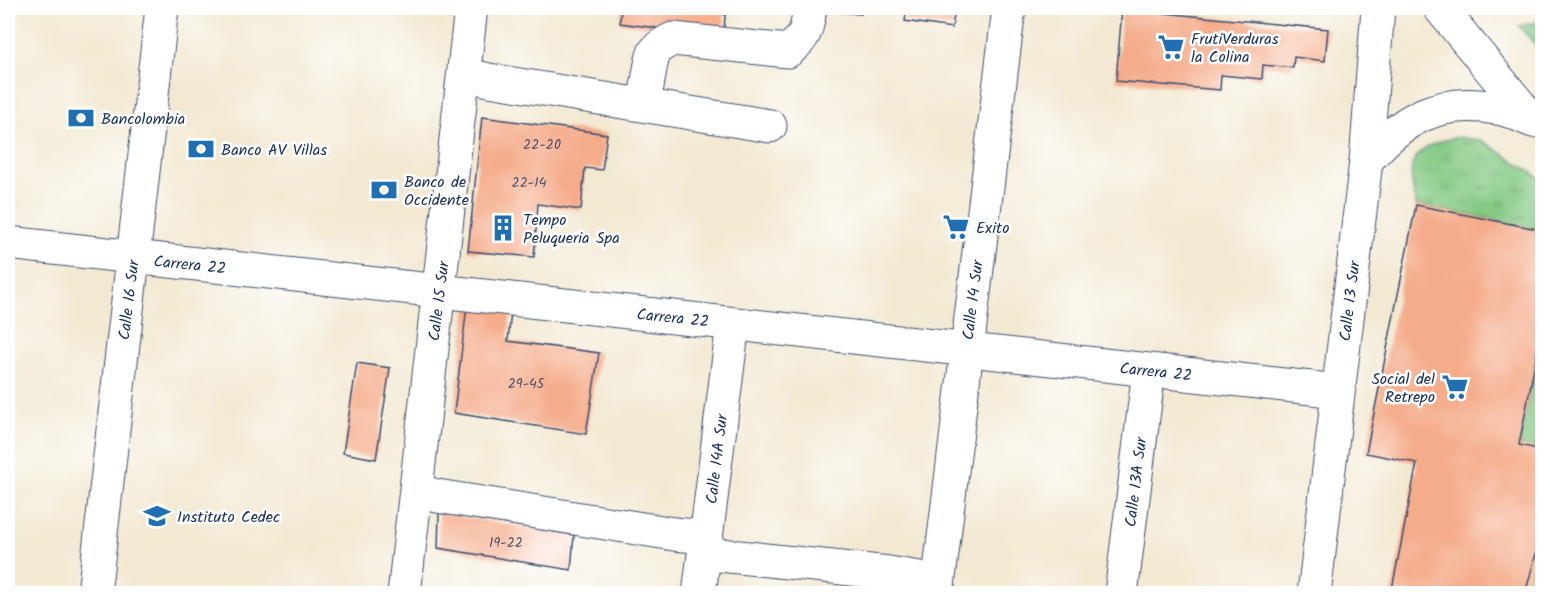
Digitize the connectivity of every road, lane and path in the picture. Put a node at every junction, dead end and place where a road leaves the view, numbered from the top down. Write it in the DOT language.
graph roads {
  1 [pos="162,8"];
  2 [pos="471,8"];
  3 [pos="810,8"];
  4 [pos="1009,8"];
  5 [pos="1378,8"];
  6 [pos="1440,8"];
  7 [pos="464,74"];
  8 [pos="642,105"];
  9 [pos="1537,125"];
  10 [pos="770,126"];
  11 [pos="1366,161"];
  12 [pos="8,243"];
  13 [pos="133,257"];
  14 [pos="439,291"];
  15 [pos="733,324"];
  16 [pos="966,350"];
  17 [pos="1149,370"];
  18 [pos="1338,391"];
  19 [pos="416,490"];
  20 [pos="705,546"];
  21 [pos="937,587"];
  22 [pos="94,594"];
  23 [pos="404,594"];
  24 [pos="699,594"];
  25 [pos="1121,594"];
  26 [pos="1314,594"];
  1 -- 13 [label="street, Calle 16 Sur"];
  2 -- 7 [label="street, Calle 15 Sur"];
  3 -- 8 [label="street"];
  4 -- 16 [label="street, Calle 14 Sur"];
  5 -- 11 [label="street, Calle 13 Sur"];
  6 -- 9 [label="street"];
  7 -- 8 [label="street"];
  7 -- 14 [label="street, Calle 15 Sur"];
  8 -- 10 [label="street"];
  9 -- 11 [label="street"];
  11 -- 18 [label="street, Calle 13 Sur"];
  12 -- 13 [label="street, Carrera 22"];
  13 -- 14 [label="street, Carrera 22"];
  13 -- 22 [label="street, Calle 16 Sur"];
  14 -- 15 [label="street, Carrera 22"];
  14 -- 19 [label="street, Calle 15 Sur"];
  15 -- 16 [label="street, Carrera 22"];
  15 -- 20 [label="street, Calle 14A Sur"];
  16 -- 17 [label="street, Carrera 22"];
  16 -- 21 [label="street, Calle 14 Sur"];
  17 -- 18 [label="street, Carrera 22"];
  17 -- 25 [label="street, Calle 13A Sur"];
  18 -- 26 [label="street, Calle 13 Sur"];
  19 -- 20 [label="street"];
  19 -- 23 [label="street, Calle 15 Sur"];
  20 -- 21 [label="street"];
  20 -- 24 [label="street, Calle 14A Sur"];
}
